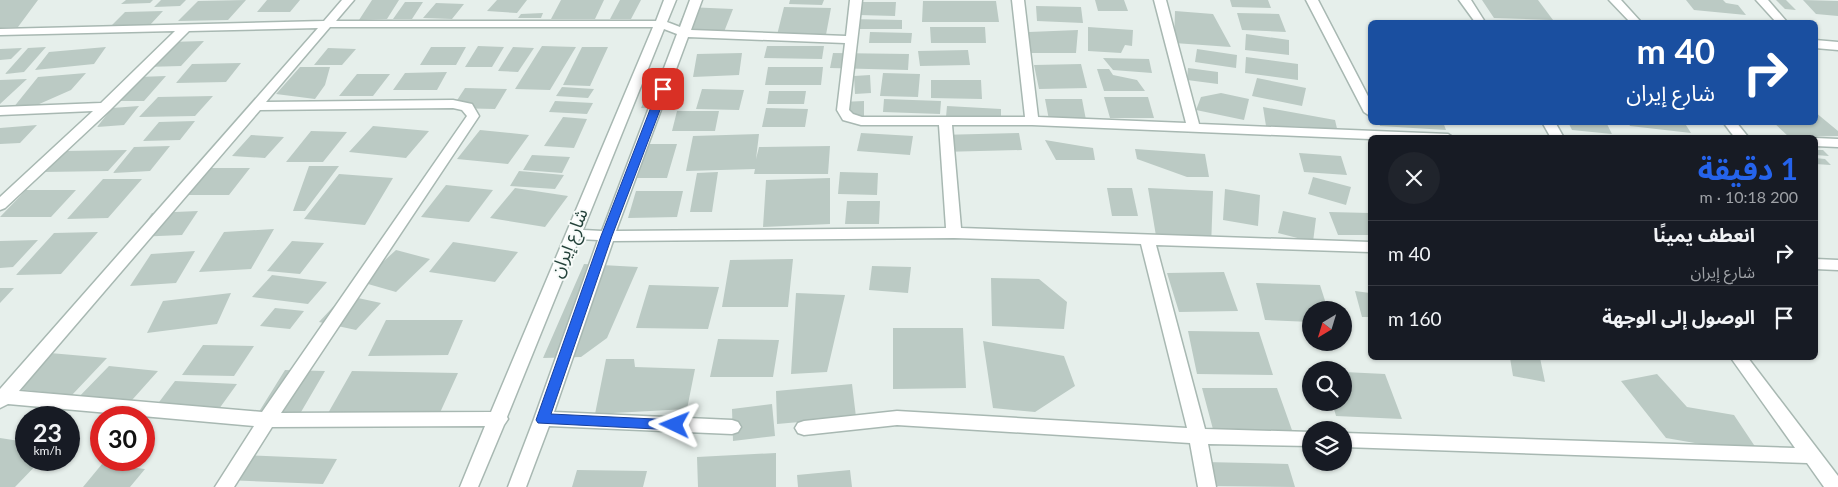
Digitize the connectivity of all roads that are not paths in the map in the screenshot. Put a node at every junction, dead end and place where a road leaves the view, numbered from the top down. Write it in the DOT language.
graph roads {
  1 [pos="348,0"];
  2 [pos="670,0"];
  3 [pos="696,0"];
  4 [pos="856,0"];
  5 [pos="1018,0"];
  6 [pos="1160,0"];
  7 [pos="1312,0"];
  8 [pos="1465,0"];
  9 [pos="1615,0"];
  10 [pos="1762,0"];
  11 [pos="1479,20"];
  12 [pos="1634,20"];
  13 [pos="1780,20"];
  14 [pos="326,24"];
  15 [pos="662,24"];
  16 [pos="187,26"];
  17 [pos="0,32"];
  18 [pos="684,33"];
  19 [pos="851,40"];
  20 [pos="1818,44"];
  21 [pos="1838,46"];
  22 [pos="257,106"];
  23 [pos="104,108"];
  24 [pos="1368,108"];
  25 [pos="0,111"];
  26 [pos="945,120"];
  27 [pos="1032,121"];
  28 [pos="1732,125"];
  29 [pos="1193,126"];
  30 [pos="1740,135"];
  31 [pos="1368,136"];
  32 [pos="1818,142"];
  33 [pos="1838,143"];
  34 [pos="0,204"];
  35 [pos="954,233"];
  36 [pos="572,234"];
  37 [pos="606,236"];
  38 [pos="1147,239"];
  39 [pos="1368,248"];
  40 [pos="1818,264"];
  41 [pos="1838,265"];
  42 [pos="1741,360"];
  43 [pos="2,398"];
  44 [pos="499,419"];
  45 [pos="267,420"];
  46 [pos="543,420"];
  47 [pos="732,428"];
  48 [pos="804,428"];
  49 [pos="1198,436"];
  50 [pos="1302,439"];
  51 [pos="1352,440"];
  52 [pos="1813,456"];
  53 [pos="224,487"];
  54 [pos="469,487"];
  55 [pos="517,487"];
  56 [pos="1206,487"];
  57 [pos="1835,487"];
  1 -- 14 [label="street"];
  2 -- 15 [label="street, شارع إيران"];
  3 -- 18 [label="street, شارع إيران"];
  4 -- 19 [label="street"];
  5 -- 27 [label="street"];
  6 -- 29 [label="street"];
  7 -- 24 [label="street"];
  8 -- 11 [label="street"];
  9 -- 12 [label="street"];
  10 -- 13 [label="street"];
  14 -- 15 [label="street"];
  14 -- 16 [label="street"];
  14 -- 22 [label="street"];
  15 -- 18 [label="street"];
  15 -- 36 [label="street, شارع إيران"];
  16 -- 17 [label="street"];
  16 -- 23 [label="street"];
  18 -- 19 [label="street"];
  18 -- 37 [label="street, شارع إيران"];
  19 -- 26 [label="street"];
  20 -- 21 [label="street"];
  22 -- 43 [label="street"];
  22 -- 45 [label="street"];
  23 -- 25 [label="street"];
  23 -- 34 [label="street"];
  26 -- 27 [label="street"];
  26 -- 35 [label="street"];
  27 -- 29 [label="street"];
  28 -- 30 [label="street"];
  29 -- 31 [label="street"];
  32 -- 33 [label="street"];
  35 -- 37 [label="street"];
  35 -- 38 [label="street"];
  36 -- 37 [label="street"];
  36 -- 44 [label="street, شارع إيران"];
  37 -- 46 [label="street, شارع إيران"];
  38 -- 39 [label="street"];
  38 -- 49 [label="street"];
  40 -- 41 [label="street"];
  42 -- 52 [label="street"];
  43 -- 45 [label="street"];
  44 -- 45 [label="street"];
  44 -- 54 [label="street, شارع إيران"];
  45 -- 53 [label="street"];
  46 -- 47 [label="street"];
  46 -- 55 [label="street, شارع إيران"];
  48 -- 49 [label="street"];
  49 -- 50 [label="street"];
  49 -- 56 [label="street"];
  51 -- 52 [label="street"];
  52 -- 57 [label="street"];
}
